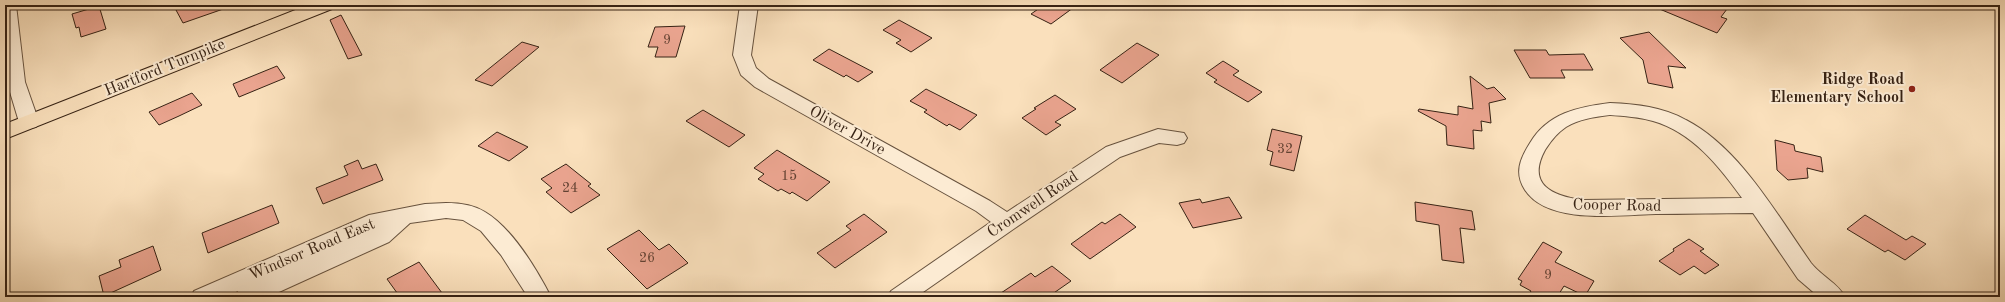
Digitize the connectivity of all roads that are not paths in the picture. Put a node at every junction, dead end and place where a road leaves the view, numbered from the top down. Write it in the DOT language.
graph roads {
  1 [pos="7,5"];
  2 [pos="325,5"];
  3 [pos="748,5"];
  4 [pos="29,122"];
  5 [pos="5,132"];
  6 [pos="1177,138"];
  7 [pos="1759,205"];
  8 [pos="402,218"];
  9 [pos="1007,222"];
  10 [pos="202,297"];
  11 [pos="246,297"];
  12 [pos="540,297"];
  13 [pos="899,297"];
  14 [pos="1834,297"];
  1 -- 4 [label="street"];
  2 -- 4 [label="main road, Hartford Turnpike"];
  3 -- 9 [label="street, Oliver Drive"];
  4 -- 5 [label="main road, Hartford Turnpike"];
  6 -- 9 [label="street, Cromwell Road"];
  7 -- 7 [label="street, Cooper Road"];
  7 -- 14 [label="street, Cooper Road"];
  8 -- 10 [label="street, Windsor Road East"];
  8 -- 11 [label="street, Windsor Road East"];
  8 -- 12 [label="street, Windsor Road East"];
  9 -- 13 [label="street, Cromwell Road"];
}
